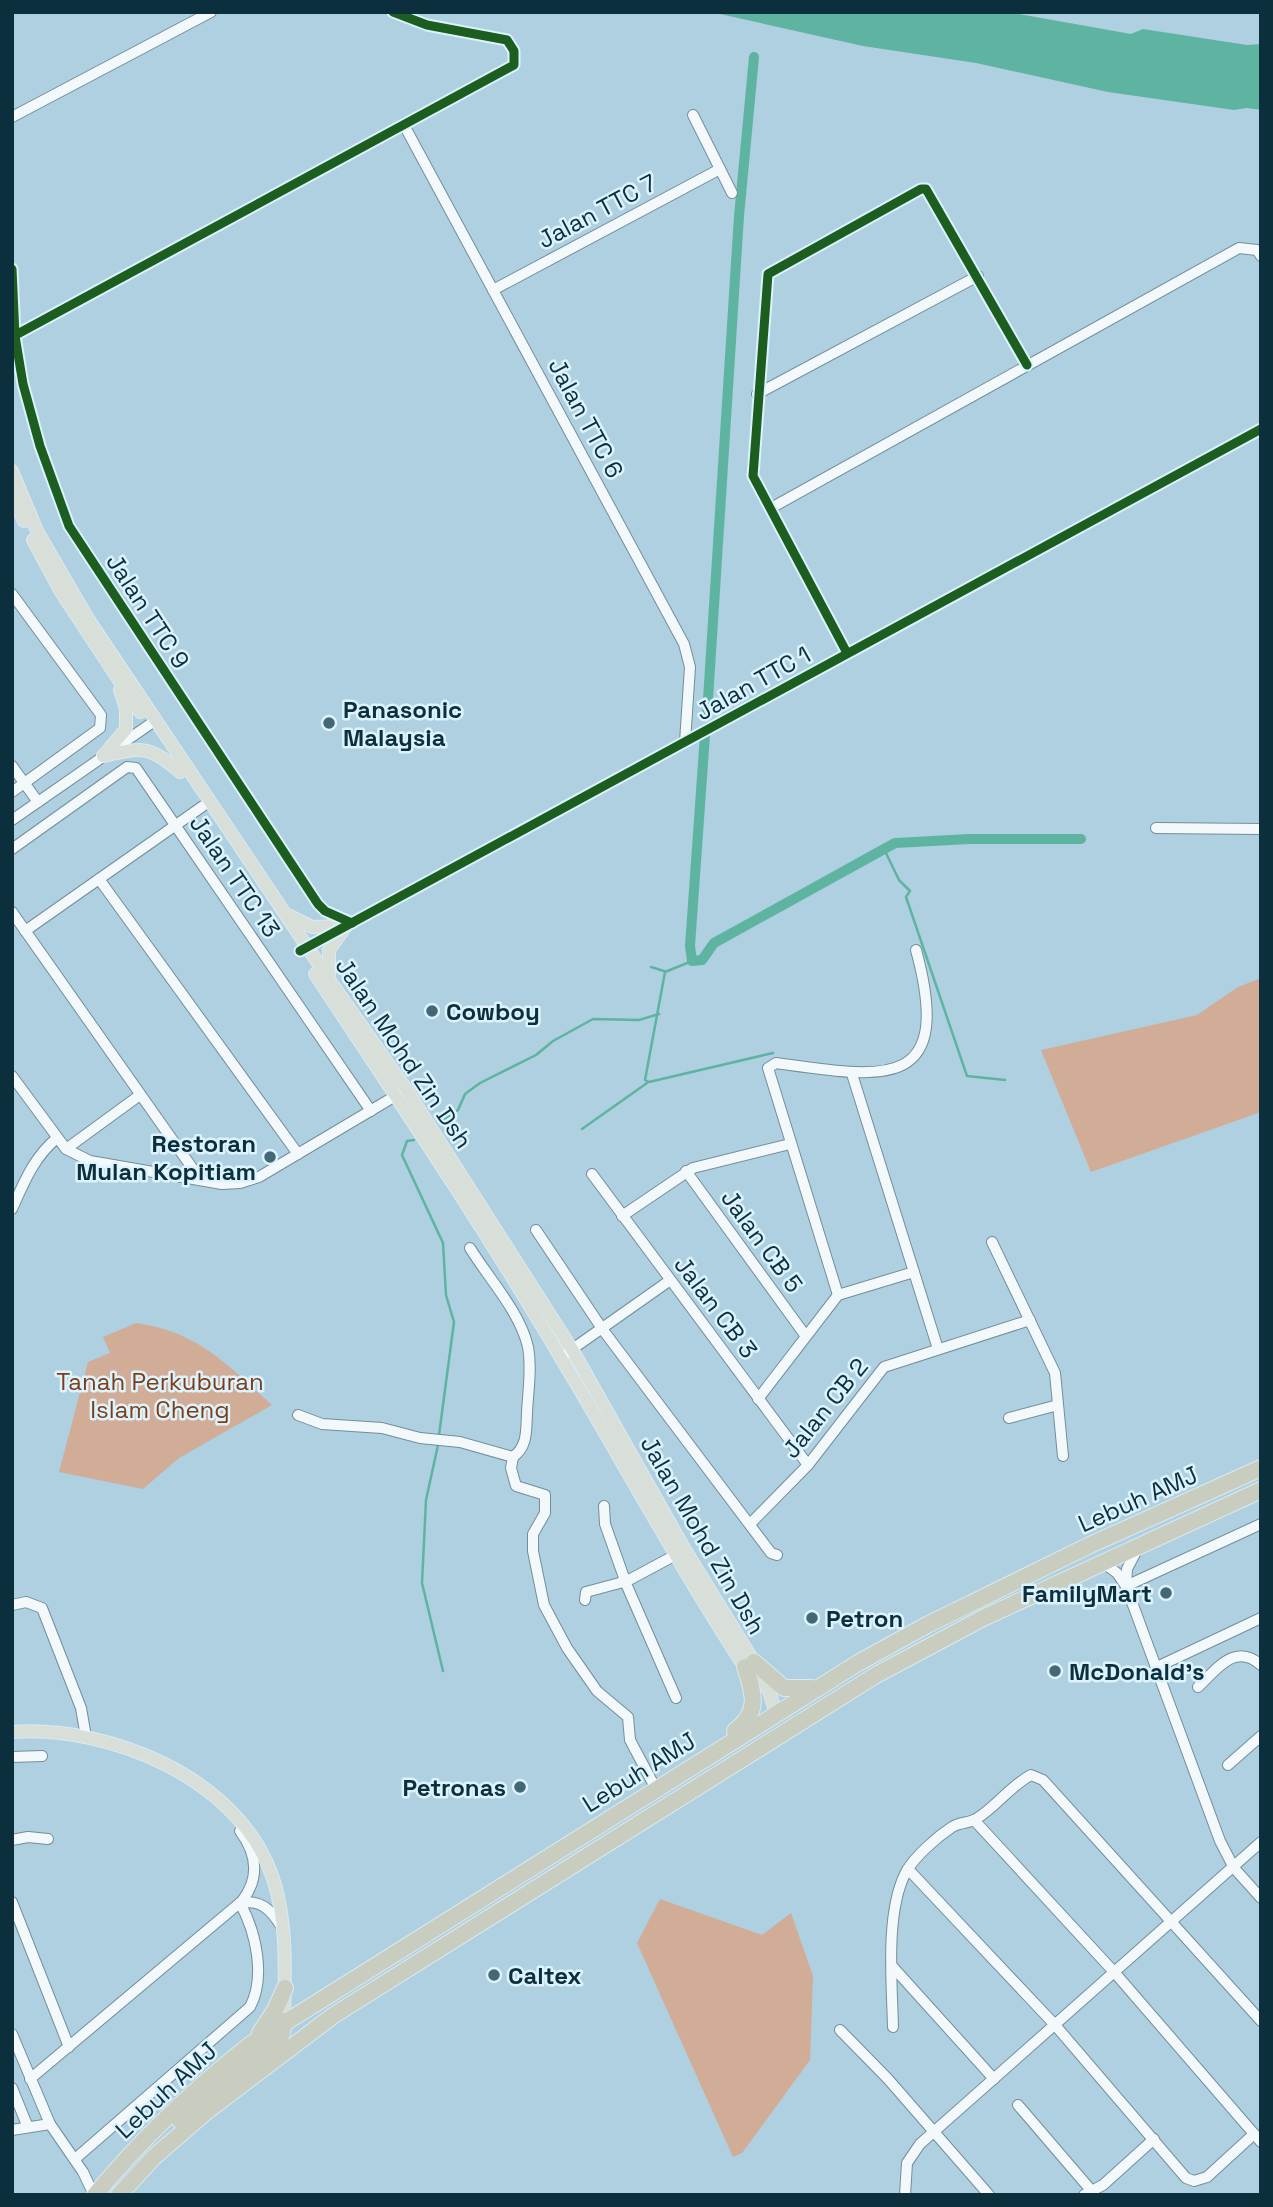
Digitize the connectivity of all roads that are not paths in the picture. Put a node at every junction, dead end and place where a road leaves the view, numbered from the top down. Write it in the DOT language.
graph roads {
  1 [pos="211,12"];
  2 [pos="393,12"];
  3 [pos="693,115"];
  4 [pos="12,117"];
  5 [pos="404,125"];
  6 [pos="720,169"];
  7 [pos="732,192"];
  8 [pos="1261,256"];
  9 [pos="12,269"];
  10 [pos="978,276"];
  11 [pos="493,290"];
  12 [pos="14,337"];
  13 [pos="1027,365"];
  14 [pos="757,394"];
  15 [pos="1261,429"];
  16 [pos="12,471"];
  17 [pos="12,495"];
  18 [pos="771,508"];
  19 [pos="12,594"];
  20 [pos="847,653"];
  21 [pos="113,672"];
  22 [pos="152,722"];
  23 [pos="685,742"];
  24 [pos="103,756"];
  25 [pos="12,766"];
  26 [pos="180,772"];
  27 [pos="24,783"];
  28 [pos="12,792"];
  29 [pos="38,802"];
  30 [pos="203,806"];
  31 [pos="12,820"];
  32 [pos="176,825"];
  33 [pos="1156,828"];
  34 [pos="1261,829"];
  35 [pos="12,849"];
  36 [pos="99,879"];
  37 [pos="12,912"];
  38 [pos="284,912"];
  39 [pos="349,925"];
  40 [pos="25,931"];
  41 [pos="303,949"];
  42 [pos="916,950"];
  43 [pos="330,981"];
  44 [pos="852,1074"];
  45 [pos="13,1079"];
  46 [pos="400,1092"];
  47 [pos="141,1095"];
  48 [pos="371,1111"];
  49 [pos="57,1138"];
  50 [pos="790,1144"];
  51 [pos="66,1149"];
  52 [pos="298,1154"];
  53 [pos="686,1171"];
  54 [pos="592,1174"];
  55 [pos="200,1179"];
  56 [pos="12,1209"];
  57 [pos="622,1216"];
  58 [pos="536,1230"];
  59 [pos="992,1242"];
  60 [pos="470,1248"];
  61 [pos="914,1272"];
  62 [pos="669,1281"];
  63 [pos="838,1295"];
  64 [pos="1030,1320"];
  65 [pos="603,1330"];
  66 [pos="805,1335"];
  67 [pos="938,1349"];
  68 [pos="573,1351"];
  69 [pos="561,1357"];
  70 [pos="758,1399"];
  71 [pos="1058,1405"];
  72 [pos="298,1415"];
  73 [pos="1009,1418"];
  74 [pos="1063,1456"];
  75 [pos="513,1457"];
  76 [pos="808,1465"];
  77 [pos="1261,1468"];
  78 [pos="1261,1490"];
  79 [pos="604,1506"];
  80 [pos="750,1524"];
  81 [pos="1261,1524"];
  82 [pos="1139,1545"];
  83 [pos="680,1553"];
  84 [pos="777,1555"];
  85 [pos="1102,1562"];
  86 [pos="627,1581"];
  87 [pos="1126,1586"];
  88 [pos="585,1600"];
  89 [pos="12,1605"];
  90 [pos="1261,1618"];
  91 [pos="922,1650"];
  92 [pos="750,1665"];
  93 [pos="1261,1665"];
  94 [pos="1157,1667"];
  95 [pos="820,1686"];
  96 [pos="1198,1687"];
  97 [pos="676,1698"];
  98 [pos="776,1713"];
  99 [pos="12,1732"];
  100 [pos="1261,1736"];
  101 [pos="86,1737"];
  102 [pos="42,1756"];
  103 [pos="12,1757"];
  104 [pos="702,1760"];
  105 [pos="1228,1765"];
  106 [pos="725,1770"];
  107 [pos="656,1789"];
  108 [pos="226,1806"];
  109 [pos="974,1820"];
  110 [pos="48,1839"];
  111 [pos="12,1840"];
  112 [pos="1261,1842"];
  113 [pos="1234,1868"];
  114 [pos="908,1869"];
  115 [pos="1261,1898"];
  116 [pos="12,1902"];
  117 [pos="240,1903"];
  118 [pos="1172,1922"];
  119 [pos="281,1926"];
  120 [pos="892,1966"];
  121 [pos="1115,1973"];
  122 [pos="285,1988"];
  123 [pos="313,2003"];
  124 [pos="334,2015"];
  125 [pos="284,2021"];
  126 [pos="1261,2021"];
  127 [pos="1055,2025"];
  128 [pos="893,2027"];
  129 [pos="840,2030"];
  130 [pos="12,2034"];
  131 [pos="69,2047"];
  132 [pos="233,2059"];
  133 [pos="30,2079"];
  134 [pos="994,2079"];
  135 [pos="12,2088"];
  136 [pos="1018,2105"];
  137 [pos="50,2124"];
  138 [pos="27,2126"];
  139 [pos="12,2130"];
  140 [pos="934,2132"];
  141 [pos="1257,2138"];
  142 [pos="1154,2139"];
  143 [pos="75,2159"];
  144 [pos="122,2191"];
  145 [pos="1087,2192"];
  146 [pos="94,2195"];
  147 [pos="905,2195"];
  148 [pos="989,2195"];
  1 -- 4 [label="street"];
  2 -- 5 [label="street"];
  3 -- 6 [label="street"];
  5 -- 11 [label="street, Jalan TTC 6"];
  5 -- 12 [label="street"];
  6 -- 7 [label="street"];
  6 -- 11 [label="street, Jalan TTC 7"];
  8 -- 13 [label="street"];
  9 -- 12 [label="street, Jalan TTC 9"];
  10 -- 13 [label="street"];
  10 -- 14 [label="street"];
  10 -- 14 [label="street"];
  11 -- 23 [label="street, Jalan TTC 6"];
  12 -- 39 [label="street, Jalan TTC 9"];
  13 -- 18 [label="street"];
  14 -- 18 [label="street"];
  15 -- 20 [label="street, Jalan TTC 1"];
  16 -- 22 [label="main road, Jalan Mohd Zin Dsh"];
  17 -- 21 [label="main road, Jalan Mohd Zin Dsh"];
  18 -- 20 [label="street"];
  19 -- 27 [label="street"];
  20 -- 23 [label="street, Jalan TTC 1"];
  21 -- 22 [label="main road, Jalan Mohd Zin Dsh"];
  21 -- 24 [label="main road"];
  22 -- 24 [label="street"];
  22 -- 26 [label="main road, Jalan Mohd Zin Dsh"];
  22 -- 38 [label="main road, Jalan Mohd Zin Dsh"];
  23 -- 39 [label="street, Jalan TTC 1"];
  24 -- 26 [label="main road"];
  24 -- 29 [label="street"];
  25 -- 27 [label="street"];
  26 -- 30 [label="main road, Jalan Mohd Zin Dsh"];
  27 -- 28 [label="street"];
  27 -- 29 [label="street"];
  29 -- 31 [label="street"];
  30 -- 32 [label="street"];
  30 -- 41 [label="main road, Jalan Mohd Zin Dsh"];
  32 -- 35 [label="street, Jalan TTC 13"];
  32 -- 36 [label="street"];
  32 -- 48 [label="street, Jalan TTC 13"];
  33 -- 34 [label="street"];
  36 -- 40 [label="street"];
  36 -- 52 [label="street"];
  37 -- 40 [label="street"];
  38 -- 39 [label="main road"];
  38 -- 41 [label="main road, Jalan Mohd Zin Dsh"];
  39 -- 41 [label="street, Jalan TTC 1"];
  39 -- 43 [label="main road"];
  40 -- 47 [label="street"];
  41 -- 43 [label="main road, Jalan Mohd Zin Dsh"];
  41 -- 46 [label="main road, Jalan Mohd Zin Dsh"];
  42 -- 44 [label="street"];
  43 -- 46 [label="main road, Jalan Mohd Zin Dsh"];
  44 -- 50 [label="street"];
  44 -- 61 [label="street"];
  45 -- 49 [label="street"];
  46 -- 48 [label="street"];
  46 -- 68 [label="main road, Jalan Mohd Zin Dsh"];
  46 -- 69 [label="main road, Jalan Mohd Zin Dsh"];
  47 -- 51 [label="street"];
  47 -- 55 [label="street"];
  48 -- 52 [label="street"];
  49 -- 51 [label="street"];
  49 -- 56 [label="street"];
  50 -- 53 [label="street"];
  50 -- 63 [label="street"];
  51 -- 55 [label="street"];
  52 -- 55 [label="street"];
  53 -- 57 [label="street"];
  53 -- 66 [label="street, Jalan CB 5"];
  54 -- 57 [label="street, Jalan CB 3"];
  57 -- 62 [label="street, Jalan CB 3"];
  58 -- 65 [label="street"];
  59 -- 64 [label="street"];
  60 -- 75 [label="street"];
  61 -- 63 [label="street"];
  61 -- 67 [label="street"];
  62 -- 65 [label="street"];
  62 -- 70 [label="street, Jalan CB 3"];
  63 -- 66 [label="street"];
  64 -- 67 [label="street, Jalan CB 2"];
  64 -- 71 [label="street"];
  65 -- 68 [label="street"];
  65 -- 80 [label="street"];
  66 -- 70 [label="street"];
  67 -- 76 [label="street, Jalan CB 2"];
  68 -- 69 [label="street"];
  68 -- 83 [label="main road, Jalan Mohd Zin Dsh"];
  69 -- 83 [label="main road, Jalan Mohd Zin Dsh"];
  70 -- 76 [label="street, Jalan CB 3"];
  71 -- 73 [label="street"];
  71 -- 74 [label="street"];
  72 -- 75 [label="street"];
  75 -- 107 [label="street"];
  76 -- 80 [label="street, Jalan CB 2"];
  77 -- 95 [label="highway, Lebuh AMJ"];
  78 -- 82 [label="highway, Lebuh AMJ"];
  79 -- 86 [label="street"];
  80 -- 84 [label="street"];
  81 -- 87 [label="street"];
  82 -- 85 [label="highway, Lebuh AMJ"];
  82 -- 87 [label="street"];
  83 -- 86 [label="street"];
  83 -- 92 [label="main road, Jalan Mohd Zin Dsh"];
  85 -- 87 [label="street"];
  85 -- 91 [label="highway, Lebuh AMJ"];
  86 -- 88 [label="street"];
  86 -- 97 [label="street"];
  87 -- 94 [label="street"];
  89 -- 101 [label="street"];
  90 -- 94 [label="street"];
  91 -- 98 [label="highway"];
  91 -- 106 [label="highway, Lebuh AMJ"];
  92 -- 95 [label="highway"];
  92 -- 98 [label="main road, Jalan Mohd Zin Dsh"];
  92 -- 104 [label="highway"];
  93 -- 96 [label="street"];
  94 -- 113 [label="street"];
  95 -- 98 [label="highway, Lebuh AMJ"];
  98 -- 104 [label="highway, Lebuh AMJ"];
  98 -- 106 [label="highway"];
  99 -- 101 [label="main road"];
  100 -- 105 [label="street"];
  101 -- 108 [label="main road"];
  102 -- 103 [label="street"];
  104 -- 107 [label="highway, Lebuh AMJ"];
  106 -- 124 [label="highway, Lebuh AMJ"];
  107 -- 123 [label="highway, Lebuh AMJ"];
  108 -- 117 [label="street"];
  108 -- 119 [label="main road"];
  109 -- 114 [label="street"];
  109 -- 118 [label="street"];
  109 -- 121 [label="street"];
  110 -- 111 [label="street"];
  112 -- 113 [label="street"];
  113 -- 115 [label="street"];
  113 -- 118 [label="street"];
  114 -- 120 [label="street"];
  114 -- 127 [label="street"];
  116 -- 131 [label="street"];
  117 -- 119 [label="street"];
  117 -- 131 [label="street"];
  117 -- 143 [label="street"];
  118 -- 121 [label="street"];
  118 -- 126 [label="street"];
  119 -- 122 [label="main road"];
  120 -- 128 [label="street"];
  120 -- 134 [label="street"];
  121 -- 127 [label="street"];
  121 -- 141 [label="street"];
  122 -- 123 [label="highway"];
  122 -- 125 [label="main road"];
  122 -- 132 [label="highway"];
  123 -- 125 [label="highway, Lebuh AMJ"];
  124 -- 125 [label="highway"];
  124 -- 144 [label="highway, Lebuh AMJ"];
  125 -- 132 [label="highway, Lebuh AMJ"];
  125 -- 144 [label="highway"];
  127 -- 134 [label="street"];
  127 -- 142 [label="street"];
  129 -- 140 [label="street"];
  130 -- 133 [label="street"];
  131 -- 133 [label="street"];
  132 -- 146 [label="highway, Lebuh AMJ"];
  133 -- 137 [label="street"];
  134 -- 140 [label="street"];
  135 -- 138 [label="street"];
  136 -- 145 [label="street"];
  137 -- 138 [label="street"];
  137 -- 143 [label="street"];
  138 -- 139 [label="street"];
  140 -- 147 [label="street"];
  140 -- 148 [label="street"];
  141 -- 142 [label="street"];
  142 -- 145 [label="street"];
  143 -- 146 [label="street"];
}
